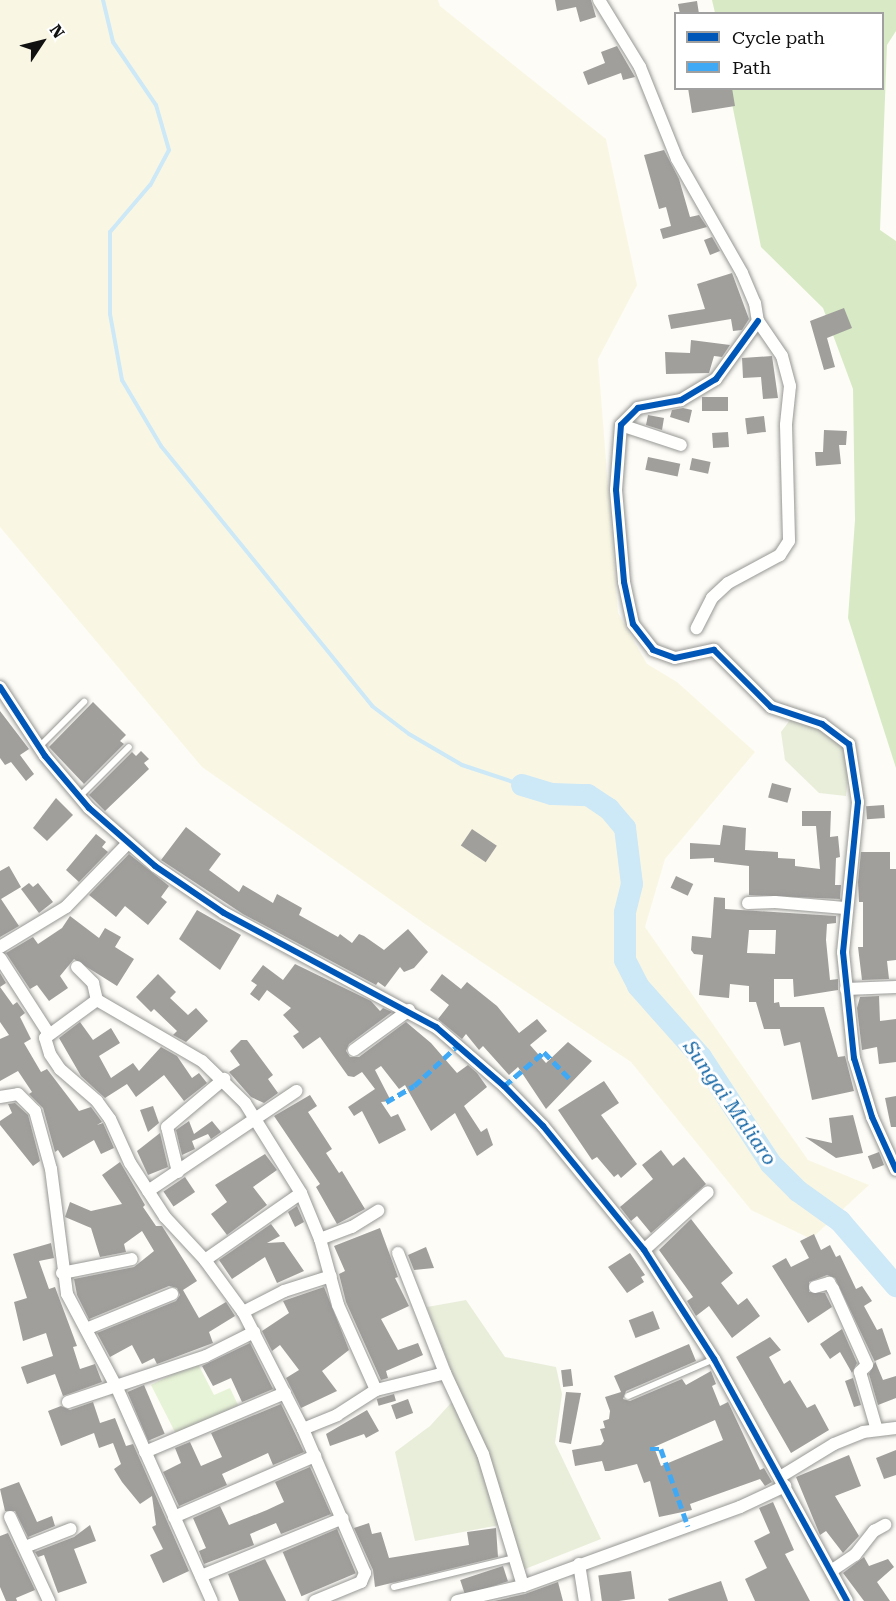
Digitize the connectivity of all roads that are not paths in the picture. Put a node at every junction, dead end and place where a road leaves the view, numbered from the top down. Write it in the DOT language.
graph roads {
  1 [pos="599,0"];
  2 [pos="758,321"];
  3 [pos="621,425"];
  4 [pos="681,446"];
  5 [pos="697,628"];
  6 [pos="0,687"];
  7 [pos="84,702"];
  8 [pos="39,747"];
  9 [pos="129,747"];
  10 [pos="80,796"];
  11 [pos="128,843"];
  12 [pos="748,903"];
  13 [pos="845,908"];
  14 [pos="0,947"];
  15 [pos="0,958"];
  16 [pos="77,967"];
  17 [pos="896,987"];
  18 [pos="846,988"];
  19 [pos="97,1000"];
  20 [pos="409,1010"];
  21 [pos="49,1034"];
  22 [pos="354,1050"];
  23 [pos="224,1079"];
  24 [pos="296,1090"];
  25 [pos="0,1097"];
  26 [pos="255,1118"];
  27 [pos="896,1170"];
  28 [pos="178,1172"];
  29 [pos="148,1191"];
  30 [pos="301,1192"];
  31 [pos="708,1192"];
  32 [pos="378,1211"];
  33 [pos="320,1239"];
  34 [pos="644,1250"];
  35 [pos="398,1253"];
  36 [pos="132,1259"];
  37 [pos="205,1260"];
  38 [pos="62,1273"];
  39 [pos="331,1275"];
  40 [pos="815,1287"];
  41 [pos="172,1294"];
  42 [pos="243,1312"];
  43 [pos="86,1329"];
  44 [pos="254,1332"];
  45 [pos="714,1359"];
  46 [pos="445,1373"];
  47 [pos="117,1388"];
  48 [pos="376,1390"];
  49 [pos="285,1393"];
  50 [pos="628,1396"];
  51 [pos="68,1402"];
  52 [pos="896,1428"];
  53 [pos="303,1429"];
  54 [pos="877,1430"];
  55 [pos="145,1452"];
  56 [pos="315,1456"];
  57 [pos="783,1481"];
  58 [pos="10,1516"];
  59 [pos="174,1517"];
  60 [pos="343,1518"];
  61 [pos="885,1525"];
  62 [pos="71,1529"];
  63 [pos="25,1547"];
  64 [pos="514,1558"];
  65 [pos="579,1564"];
  66 [pos="831,1571"];
  67 [pos="201,1576"];
  68 [pos="523,1586"];
  69 [pos="394,1587"];
  70 [pos="510,1596"];
  71 [pos="49,1601"];
  72 [pos="212,1601"];
  73 [pos="315,1601"];
  74 [pos="457,1601"];
  75 [pos="585,1601"];
  76 [pos="847,1601"];
  1 -- 2 [label="street"];
  2 -- 3 [label="street"];
  2 -- 5 [label="street"];
  3 -- 4 [label="street"];
  3 -- 13 [label="street"];
  6 -- 8 [label="street"];
  7 -- 8 [label="lane"];
  8 -- 10 [label="street"];
  9 -- 10 [label="lane"];
  10 -- 11 [label="street"];
  11 -- 14 [label="street"];
  11 -- 20 [label="street"];
  12 -- 13 [label="street"];
  13 -- 18 [label="street"];
  15 -- 21 [label="street"];
  16 -- 19 [label="street"];
  17 -- 18 [label="street"];
  18 -- 27 [label="street"];
  19 -- 21 [label="street"];
  19 -- 23 [label="street"];
  20 -- 22 [label="street"];
  20 -- 34 [label="street"];
  21 -- 29 [label="street"];
  23 -- 26 [label="street"];
  23 -- 28 [label="street"];
  24 -- 26 [label="street"];
  25 -- 38 [label="street"];
  26 -- 28 [label="street"];
  26 -- 30 [label="street"];
  28 -- 29 [label="street"];
  29 -- 37 [label="street"];
  30 -- 33 [label="street"];
  30 -- 37 [label="street"];
  31 -- 34 [label="street"];
  32 -- 33 [label="street"];
  33 -- 39 [label="street"];
  34 -- 45 [label="street"];
  35 -- 46 [label="street"];
  36 -- 38 [label="street"];
  37 -- 42 [label="street"];
  38 -- 43 [label="street"];
  39 -- 42 [label="street"];
  39 -- 48 [label="street"];
  40 -- 54 [label="street"];
  41 -- 43 [label="street"];
  42 -- 44 [label="street"];
  43 -- 47 [label="street"];
  44 -- 47 [label="street"];
  44 -- 49 [label="street"];
  45 -- 50 [label="lane"];
  45 -- 57 [label="street"];
  46 -- 48 [label="street"];
  46 -- 64 [label="street"];
  47 -- 51 [label="street"];
  47 -- 55 [label="street"];
  48 -- 53 [label="street"];
  49 -- 53 [label="street"];
  49 -- 55 [label="street"];
  52 -- 54 [label="street"];
  53 -- 56 [label="street"];
  54 -- 57 [label="street"];
  55 -- 59 [label="street"];
  56 -- 59 [label="street"];
  56 -- 60 [label="street"];
  57 -- 65 [label="street"];
  57 -- 66 [label="street"];
  58 -- 63 [label="street"];
  59 -- 67 [label="street"];
  60 -- 67 [label="street"];
  60 -- 73 [label="street"];
  61 -- 66 [label="street"];
  62 -- 63 [label="street"];
  63 -- 71 [label="street"];
  64 -- 68 [label="street"];
  64 -- 69 [label="lane"];
  65 -- 68 [label="street"];
  65 -- 75 [label="street"];
  66 -- 76 [label="street"];
  67 -- 72 [label="street"];
  68 -- 70 [label="street"];
  70 -- 74 [label="street"];
}
